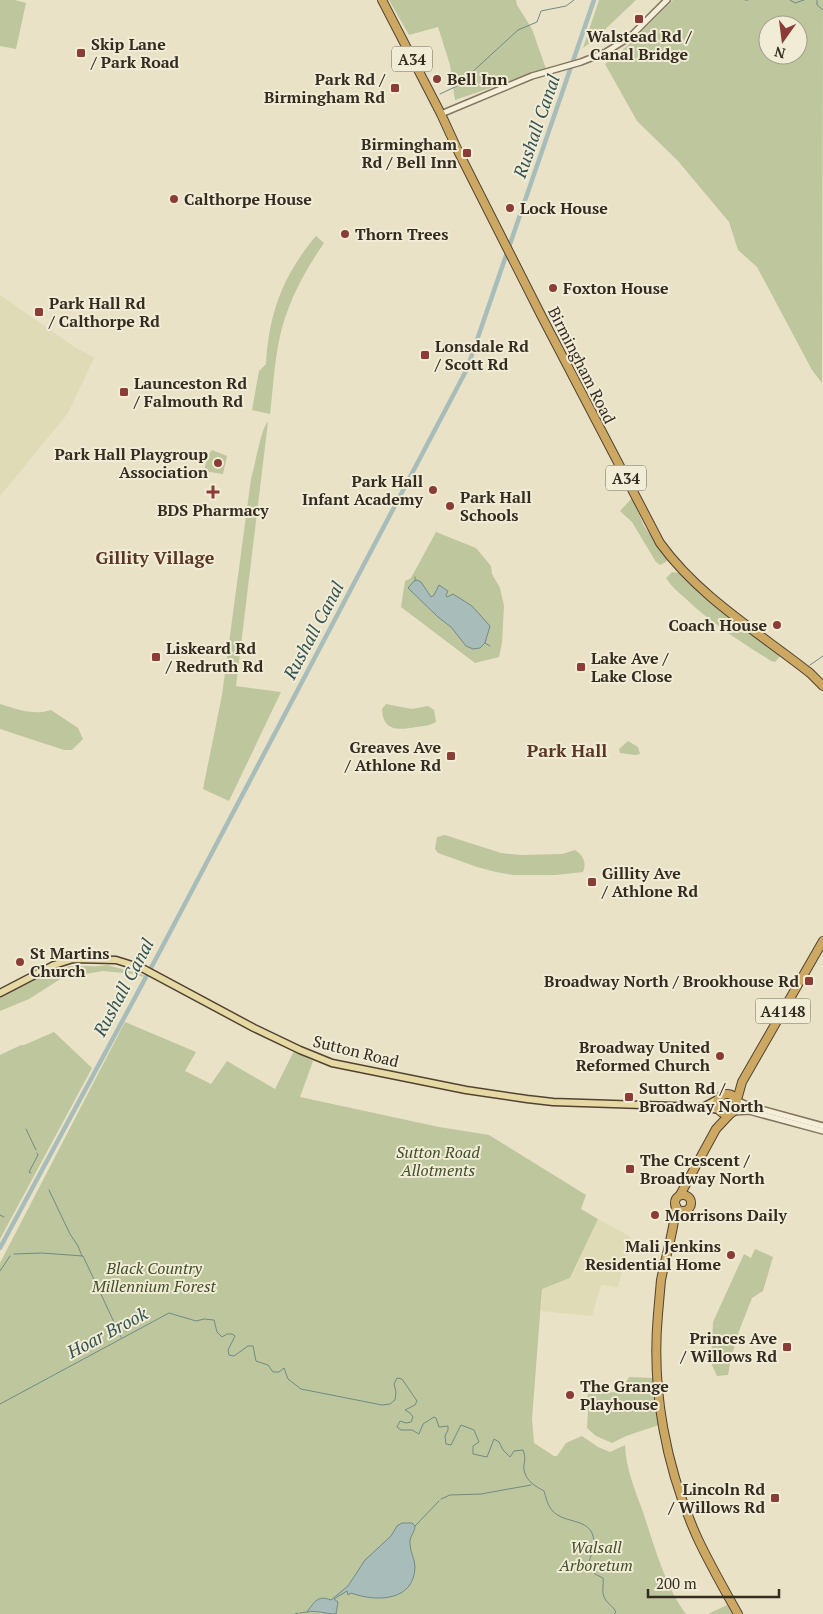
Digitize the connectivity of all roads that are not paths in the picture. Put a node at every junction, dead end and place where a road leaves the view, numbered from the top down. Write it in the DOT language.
graph roads {
  1 [pos="667,0"];
  2 [pos="383,1"];
  3 [pos="441,114"];
  4 [pos="823,686"];
  5 [pos="823,941"];
  6 [pos="0,993"];
  7 [pos="742,1082"];
  8 [pos="725,1094"];
  9 [pos="718,1099"];
  10 [pos="738,1101"];
  11 [pos="703,1107"];
  12 [pos="719,1110"];
  13 [pos="733,1113"];
  14 [pos="823,1126"];
  15 [pos="716,1129"];
  16 [pos="823,1131"];
  17 [pos="684,1196"];
  18 [pos="676,1206"];
  19 [pos="687,1209"];
  20 [pos="674,1225"];
  21 [pos="738,1614"];
  1 -- 3 [label="street"];
  2 -- 3 [label="highway, Birmingham Road / A34"];
  3 -- 4 [label="highway, Birmingham Road / A34"];
  5 -- 7 [label="highway, A4148"];
  6 -- 11 [label="main road, Sutton Road"];
  7 -- 8 [label="highway, A4148"];
  7 -- 10 [label="highway, A4148"];
  8 -- 9 [label="highway, A4148"];
  8 -- 10 [label="highway"];
  9 -- 11 [label="main road, Sutton Road"];
  9 -- 12 [label="highway, A4148"];
  10 -- 13 [label="highway, A4148"];
  10 -- 14 [label="street"];
  11 -- 12 [label="main road, Sutton Road"];
  12 -- 13 [label="highway"];
  12 -- 15 [label="highway, A4148"];
  13 -- 15 [label="highway, A4148"];
  13 -- 16 [label="street"];
  15 -- 17 [label="highway, A4148"];
  17 -- 18 [label="highway"];
  17 -- 19 [label="highway"];
  18 -- 19 [label="highway"];
  18 -- 20 [label="highway"];
  19 -- 20 [label="highway"];
  20 -- 21 [label="highway"];
}
